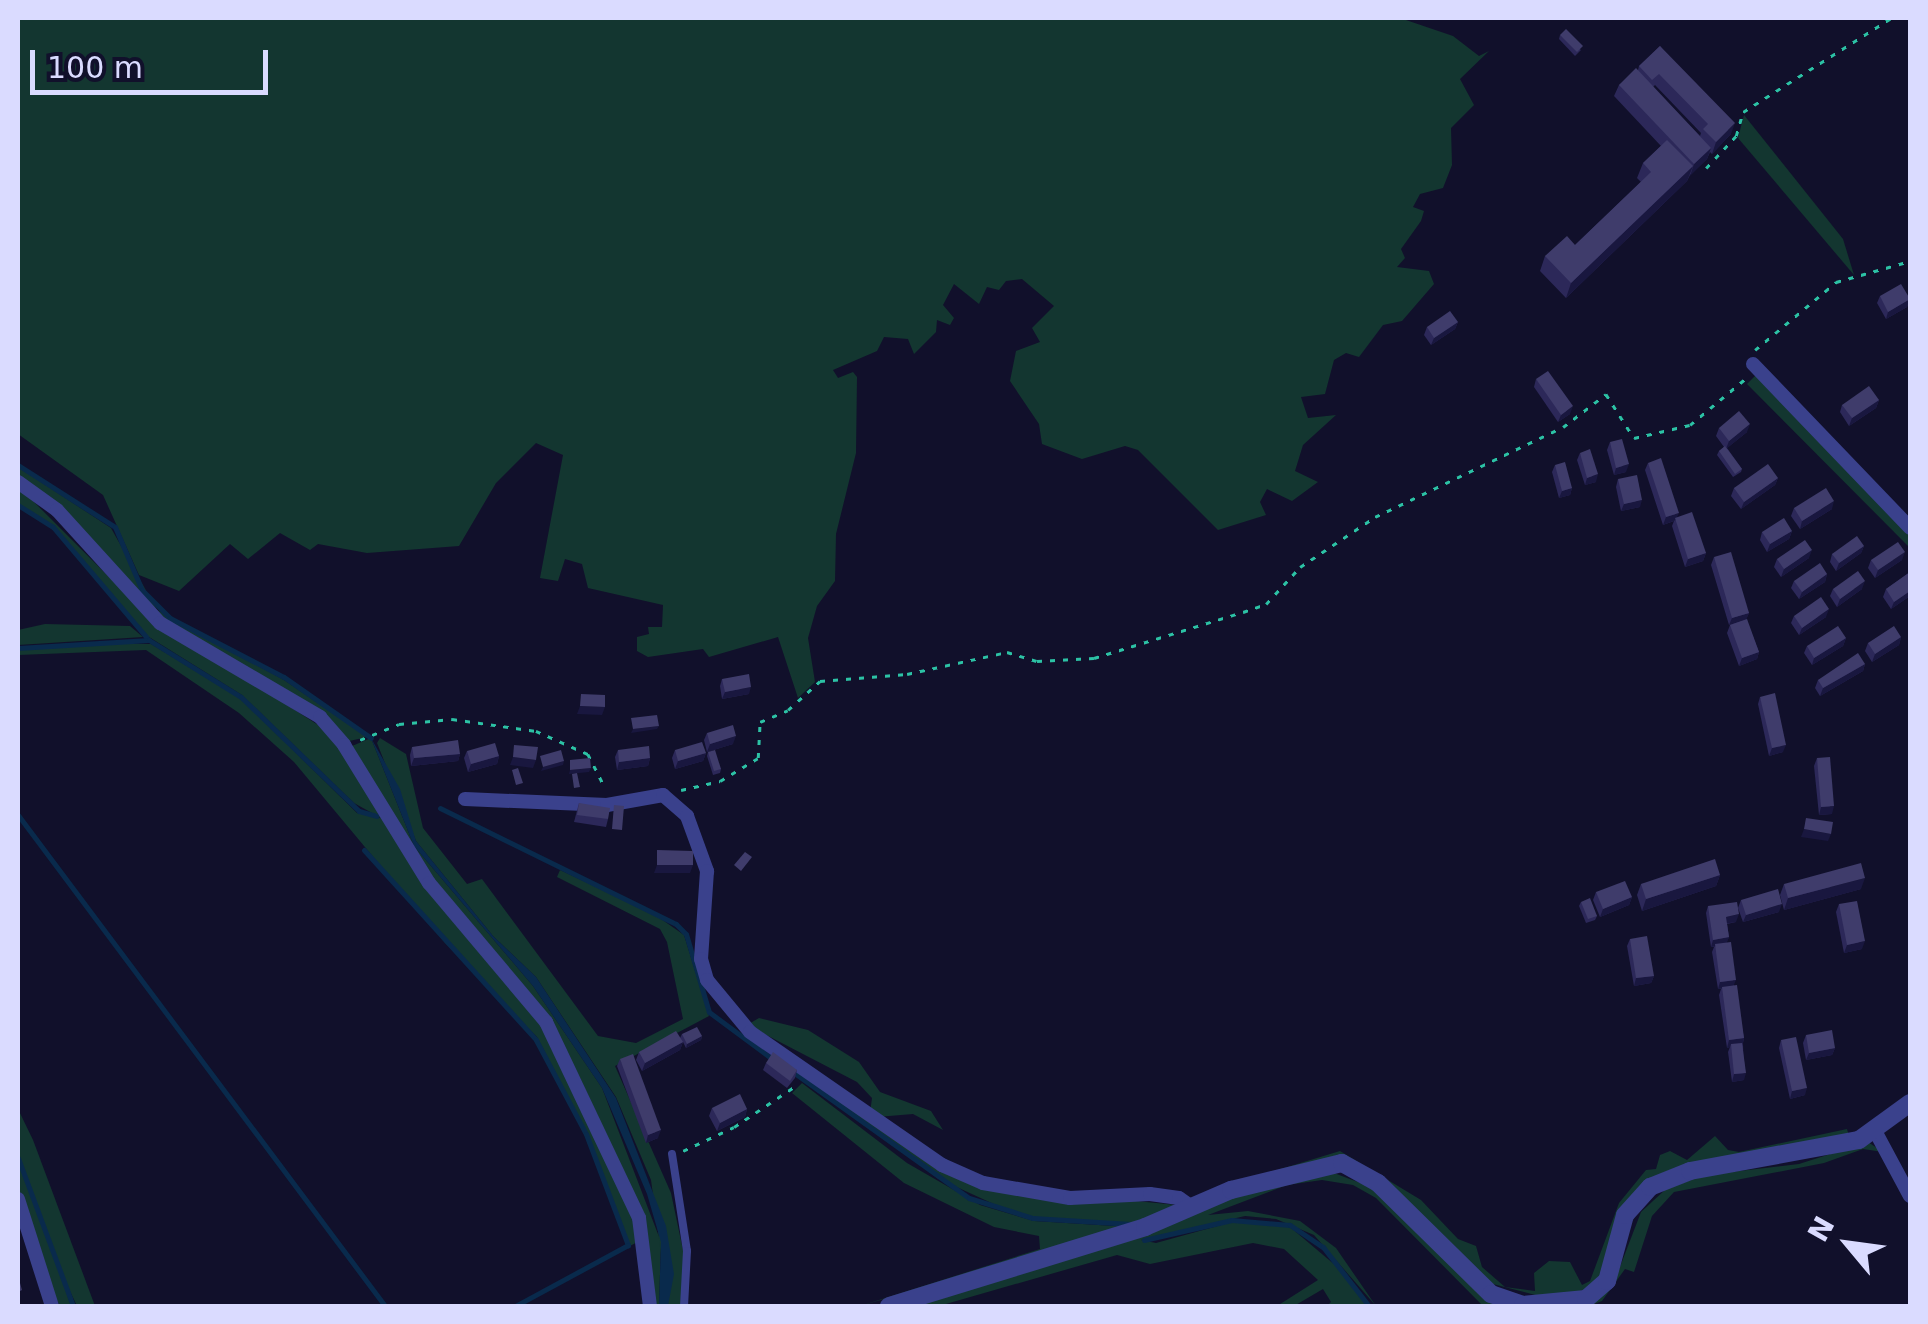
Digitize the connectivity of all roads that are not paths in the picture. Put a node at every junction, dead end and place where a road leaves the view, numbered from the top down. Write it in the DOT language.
graph roads {
  1 [pos="1755,366"];
  2 [pos="18,482"];
  3 [pos="1910,528"];
  4 [pos="465,799"];
  5 [pos="1910,1103"];
  6 [pos="1874,1129"];
  7 [pos="672,1154"];
  8 [pos="1910,1196"];
  9 [pos="18,1199"];
  10 [pos="1192,1207"];
  11 [pos="52,1306"];
  12 [pos="650,1306"];
  13 [pos="684,1306"];
  14 [pos="890,1306"];
  1 -- 3 [label="street"];
  2 -- 12 [label="street"];
  4 -- 10 [label="street"];
  5 -- 6 [label="street"];
  6 -- 8 [label="street"];
  6 -- 10 [label="street"];
  7 -- 13 [label="lane"];
  9 -- 11 [label="street"];
  10 -- 14 [label="street"];
}
